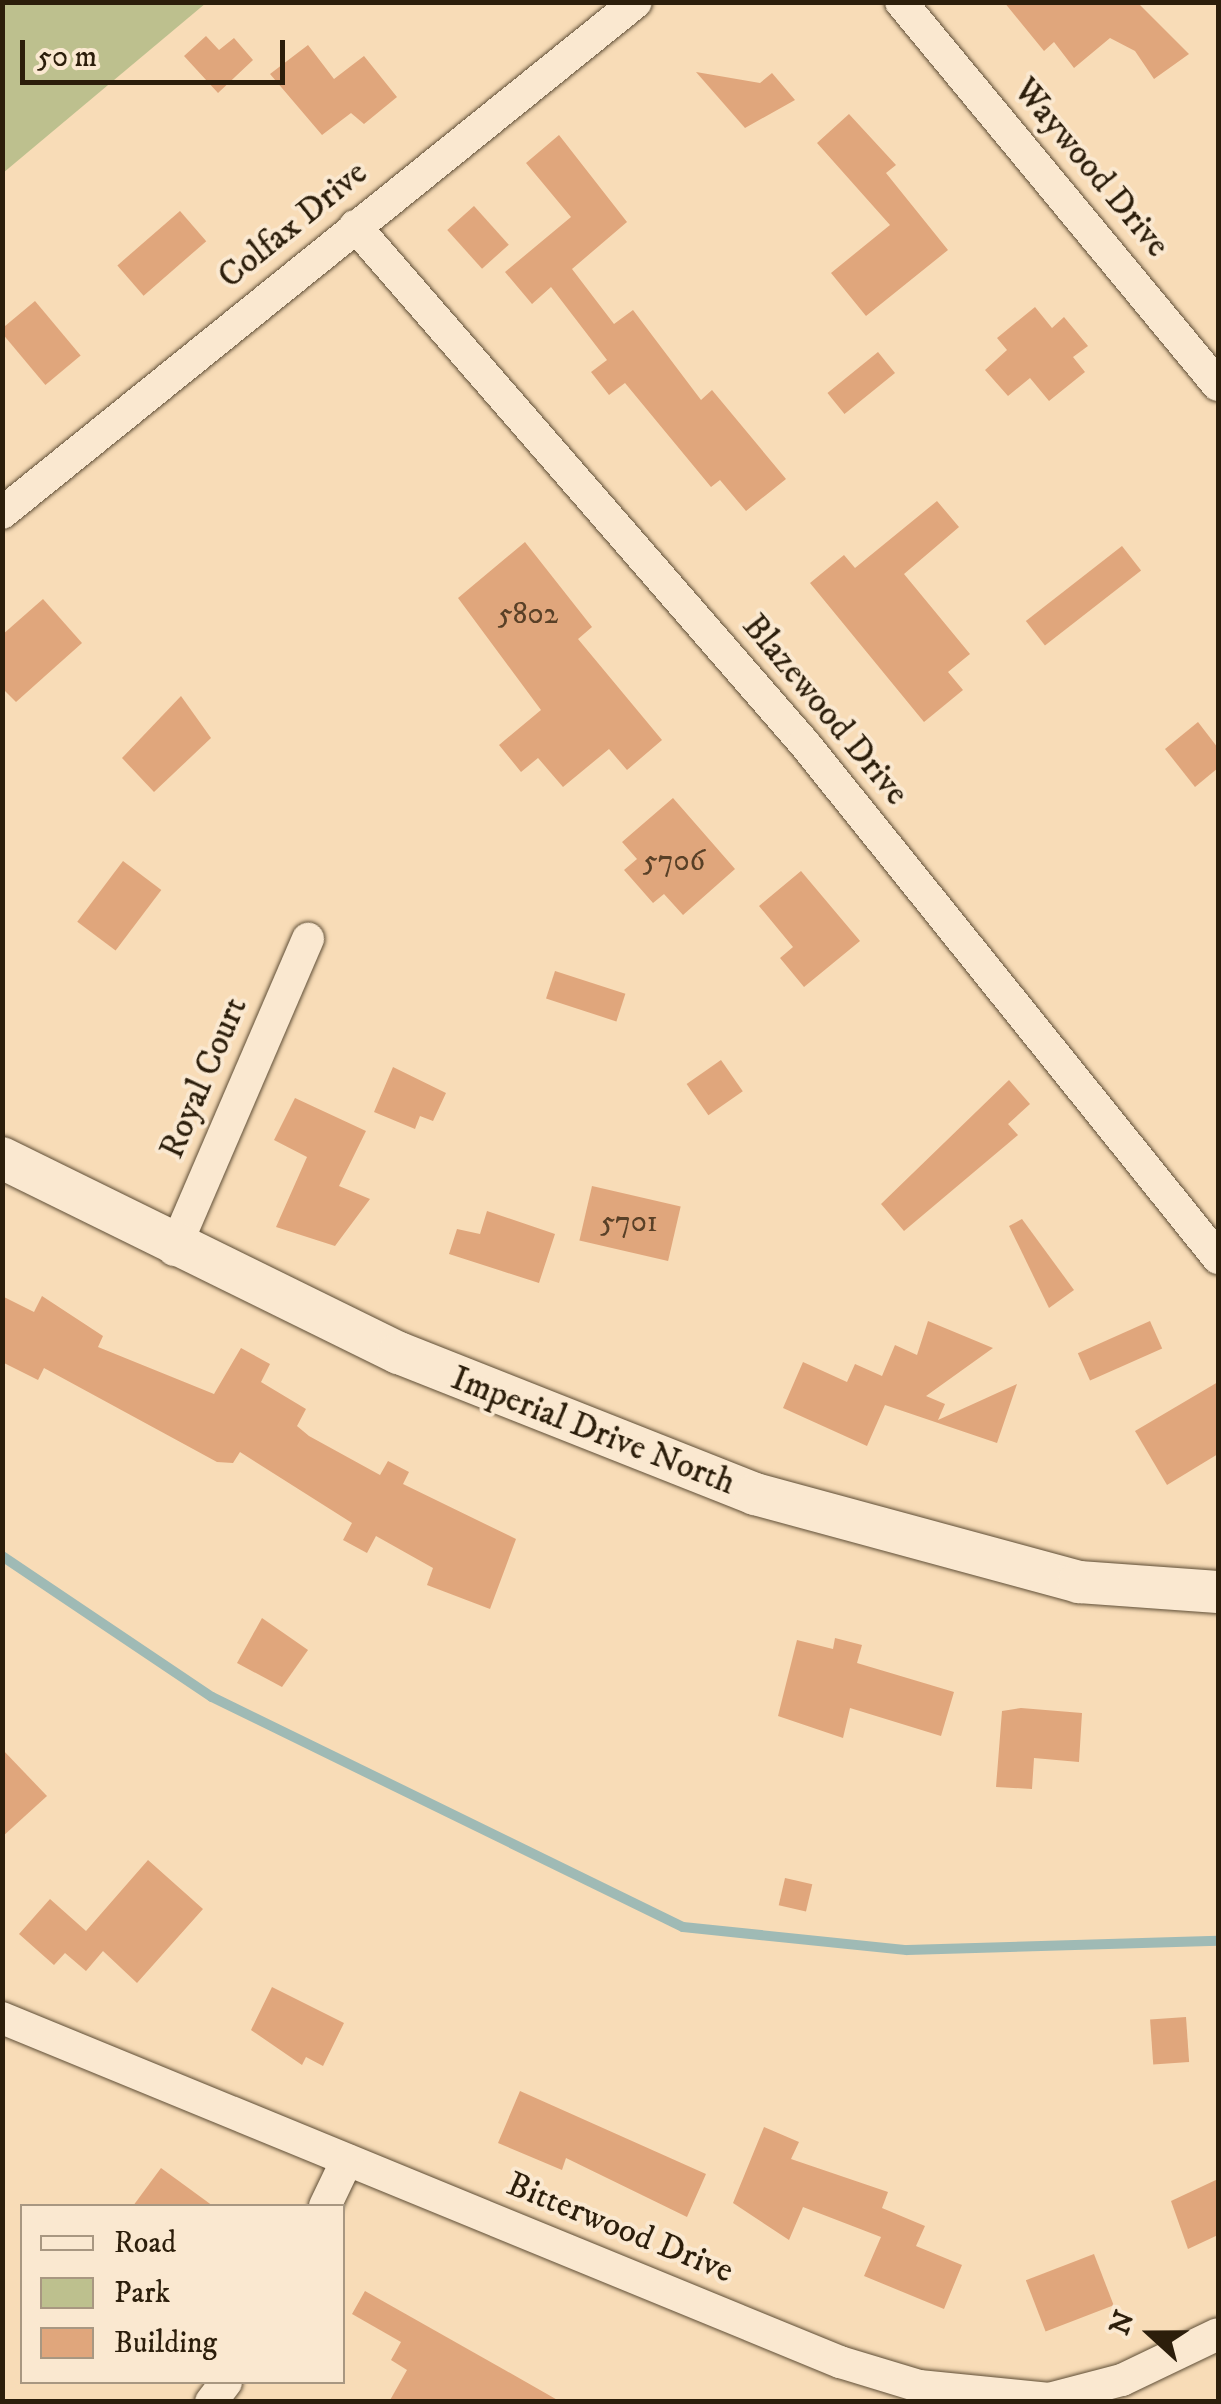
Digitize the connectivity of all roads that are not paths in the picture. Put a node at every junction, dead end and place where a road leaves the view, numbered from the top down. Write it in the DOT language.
graph roads {
  1 [pos="636,2"];
  2 [pos="902,2"];
  3 [pos="355,226"];
  4 [pos="1218,385"];
  5 [pos="2,513"];
  6 [pos="308,939"];
  7 [pos="2,1158"];
  8 [pos="174,1250"];
  9 [pos="1218,1258"];
  10 [pos="1218,1592"];
  11 [pos="2,2018"];
  12 [pos="347,2160"];
  13 [pos="326,2204"];
  14 [pos="1218,2334"];
  1 -- 3 [label="street, Colfax Drive"];
  2 -- 4 [label="street, Waywood Drive"];
  3 -- 5 [label="street, Colfax Drive"];
  3 -- 9 [label="street, Blazewood Drive"];
  6 -- 8 [label="street, Royal Court"];
  7 -- 8 [label="street, Imperial Drive North"];
  8 -- 10 [label="street, Imperial Drive North"];
  11 -- 12 [label="street, Bitterwood Drive"];
  12 -- 13 [label="street"];
  12 -- 14 [label="street, Bitterwood Drive"];
}
